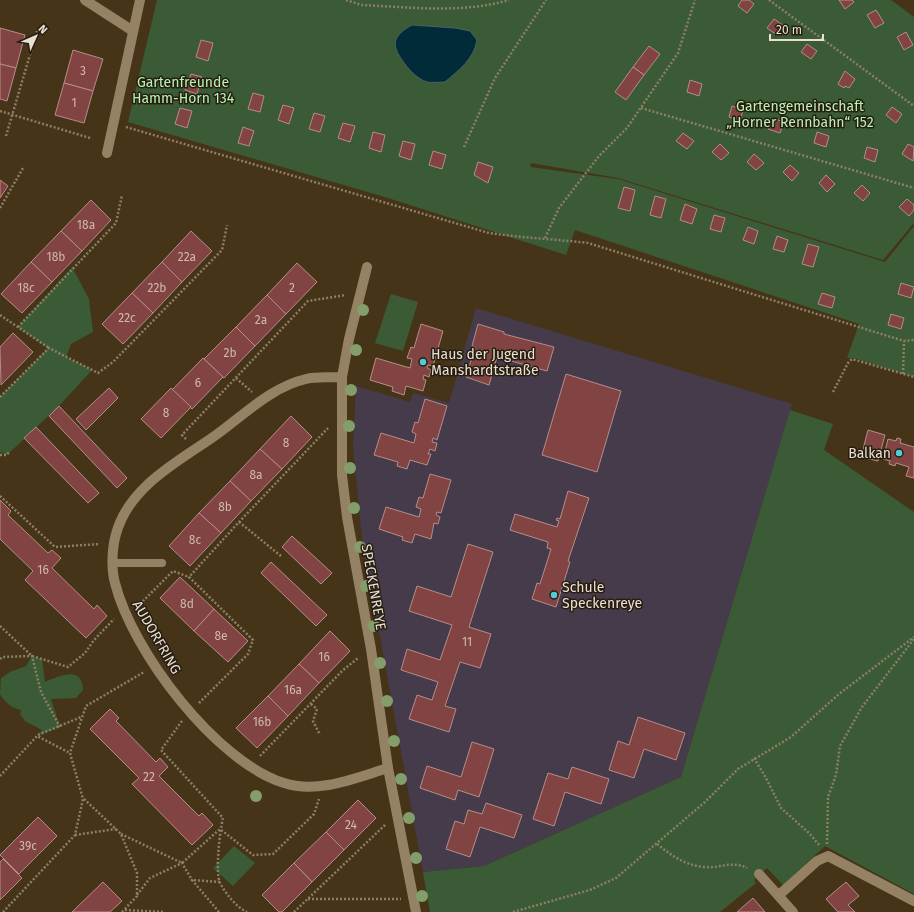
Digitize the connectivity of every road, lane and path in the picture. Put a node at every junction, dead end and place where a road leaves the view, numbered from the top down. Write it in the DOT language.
graph roads {
  1 [pos="85,0"];
  2 [pos="140,0"];
  3 [pos="346,0"];
  4 [pos="509,0"];
  5 [pos="546,0"];
  6 [pos="695,0"];
  7 [pos="769,0"];
  8 [pos="37,31"];
  9 [pos="133,31"];
  10 [pos="914,106"];
  11 [pos="641,108"];
  12 [pos="0,111"];
  13 [pos="13,114"];
  14 [pos="114,123"];
  15 [pos="6,136"];
  16 [pos="90,138"];
  17 [pos="464,147"];
  18 [pos="107,153"];
  19 [pos="23,168"];
  20 [pos="914,188"];
  21 [pos="122,195"];
  22 [pos="0,208"];
  23 [pos="227,225"];
  24 [pos="545,238"];
  25 [pos="367,267"];
  26 [pos="361,293"];
  27 [pos="0,315"];
  28 [pos="18,327"];
  29 [pos="914,340"];
  30 [pos="904,341"];
  31 [pos="48,348"];
  32 [pos="903,374"];
  33 [pos="914,377"];
  34 [pos="236,378"];
  35 [pos="342,378"];
  36 [pos="833,392"];
  37 [pos="0,396"];
  38 [pos="261,401"];
  39 [pos="341,415"];
  40 [pos="196,450"];
  41 [pos="9,452"];
  42 [pos="0,455"];
  43 [pos="0,496"];
  44 [pos="239,522"];
  45 [pos="114,543"];
  46 [pos="281,556"];
  47 [pos="114,563"];
  48 [pos="162,563"];
  49 [pos="189,577"];
  50 [pos="123,610"];
  51 [pos="0,626"];
  52 [pos="914,638"];
  53 [pos="371,649"];
  54 [pos="32,656"];
  55 [pos="0,659"];
  56 [pos="155,665"];
  57 [pos="311,704"];
  58 [pos="190,712"];
  59 [pos="82,717"];
  60 [pos="60,727"];
  61 [pos="320,735"];
  62 [pos="37,736"];
  63 [pos="70,753"];
  64 [pos="754,758"];
  65 [pos="250,766"];
  66 [pos="388,768"];
  67 [pos="0,776"];
  68 [pos="322,786"];
  69 [pos="84,798"];
  70 [pos="398,813"];
  71 [pos="116,829"];
  72 [pos="220,829"];
  73 [pos="120,834"];
  74 [pos="75,835"];
  75 [pos="657,844"];
  76 [pos="828,856"];
  77 [pos="182,864"];
  78 [pos="759,874"];
  79 [pos="192,880"];
  80 [pos="220,882"];
  81 [pos="779,895"];
  82 [pos="137,896"];
  83 [pos="307,899"];
  84 [pos="414,899"];
  85 [pos="914,901"];
  86 [pos="123,911"];
  87 [pos="3,912"];
  88 [pos="164,912"];
  89 [pos="219,912"];
  90 [pos="247,912"];
  91 [pos="294,912"];
  92 [pos="416,912"];
  93 [pos="513,912"];
  94 [pos="793,912"];
  1 -- 9 [label="street"];
  2 -- 9 [label="street"];
  3 -- 4 [label="path"];
  5 -- 17 [label="path"];
  6 -- 11 [label="path"];
  7 -- 10 [label="path"];
  8 -- 13 [label="path"];
  9 -- 14 [label="street"];
  11 -- 20 [label="path"];
  11 -- 24 [label="path"];
  12 -- 13 [label="path"];
  13 -- 15 [label="path"];
  13 -- 16 [label="path"];
  14 -- 18 [label="street"];
  14 -- 24 [label="path"];
  19 -- 22 [label="path"];
  21 -- 28 [label="path"];
  23 -- 31 [label="path"];
  24 -- 30 [label="path"];
  25 -- 26 [label="street, SPECKENREYE"];
  26 -- 34 [label="path"];
  26 -- 35 [label="street, SPECKENREYE"];
  27 -- 28 [label="path"];
  28 -- 31 [label="path"];
  29 -- 30 [label="path"];
  30 -- 32 [label="path"];
  31 -- 37 [label="path"];
  32 -- 33 [label="path"];
  32 -- 36 [label="path"];
  34 -- 38 [label="path"];
  34 -- 40 [label="path"];
  35 -- 38 [label="street, AUDORFRING"];
  35 -- 39 [label="street, SPECKENREYE"];
  38 -- 40 [label="street, AUDORFRING"];
  39 -- 44 [label="path"];
  39 -- 53 [label="street, SPECKENREYE"];
  40 -- 45 [label="street, AUDORFRING"];
  41 -- 42 [label="path"];
  43 -- 45 [label="path"];
  44 -- 46 [label="path"];
  44 -- 49 [label="path"];
  45 -- 47 [label="street, AUDORFRING"];
  47 -- 48 [label="lane"];
  47 -- 50 [label="street, AUDORFRING"];
  49 -- 50 [label="path"];
  49 -- 58 [label="path"];
  50 -- 54 [label="path"];
  50 -- 56 [label="street, AUDORFRING"];
  51 -- 54 [label="path"];
  52 -- 64 [label="path"];
  52 -- 76 [label="path"];
  53 -- 57 [label="path"];
  53 -- 66 [label="street, SPECKENREYE"];
  54 -- 55 [label="path"];
  54 -- 60 [label="path"];
  56 -- 58 [label="street, AUDORFRING"];
  56 -- 59 [label="path"];
  57 -- 61 [label="path"];
  57 -- 65 [label="path"];
  58 -- 65 [label="street, AUDORFRING"];
  58 -- 72 [label="path"];
  59 -- 60 [label="path"];
  59 -- 63 [label="path"];
  60 -- 62 [label="path"];
  62 -- 63 [label="path"];
  62 -- 67 [label="path"];
  63 -- 69 [label="path"];
  64 -- 75 [label="path"];
  64 -- 76 [label="path"];
  65 -- 68 [label="street, AUDORFRING"];
  66 -- 68 [label="street, AUDORFRING"];
  66 -- 70 [label="street, SPECKENREYE"];
  68 -- 72 [label="path"];
  69 -- 71 [label="path"];
  69 -- 74 [label="path"];
  70 -- 83 [label="path"];
  70 -- 84 [label="street, SPECKENREYE"];
  71 -- 73 [label="path"];
  71 -- 74 [label="path"];
  72 -- 77 [label="path"];
  72 -- 80 [label="path"];
  73 -- 77 [label="path"];
  73 -- 82 [label="path"];
  74 -- 87 [label="path"];
  75 -- 78 [label="path"];
  75 -- 93 [label="path"];
  76 -- 81 [label="street"];
  76 -- 85 [label="street"];
  77 -- 79 [label="path"];
  77 -- 82 [label="path"];
  78 -- 81 [label="street"];
  79 -- 80 [label="path"];
  79 -- 89 [label="path"];
  80 -- 90 [label="path"];
  81 -- 94 [label="street"];
  82 -- 86 [label="path"];
  83 -- 84 [label="path"];
  83 -- 91 [label="path"];
  84 -- 92 [label="street, SPECKENREYE"];
  86 -- 88 [label="path"];
}
